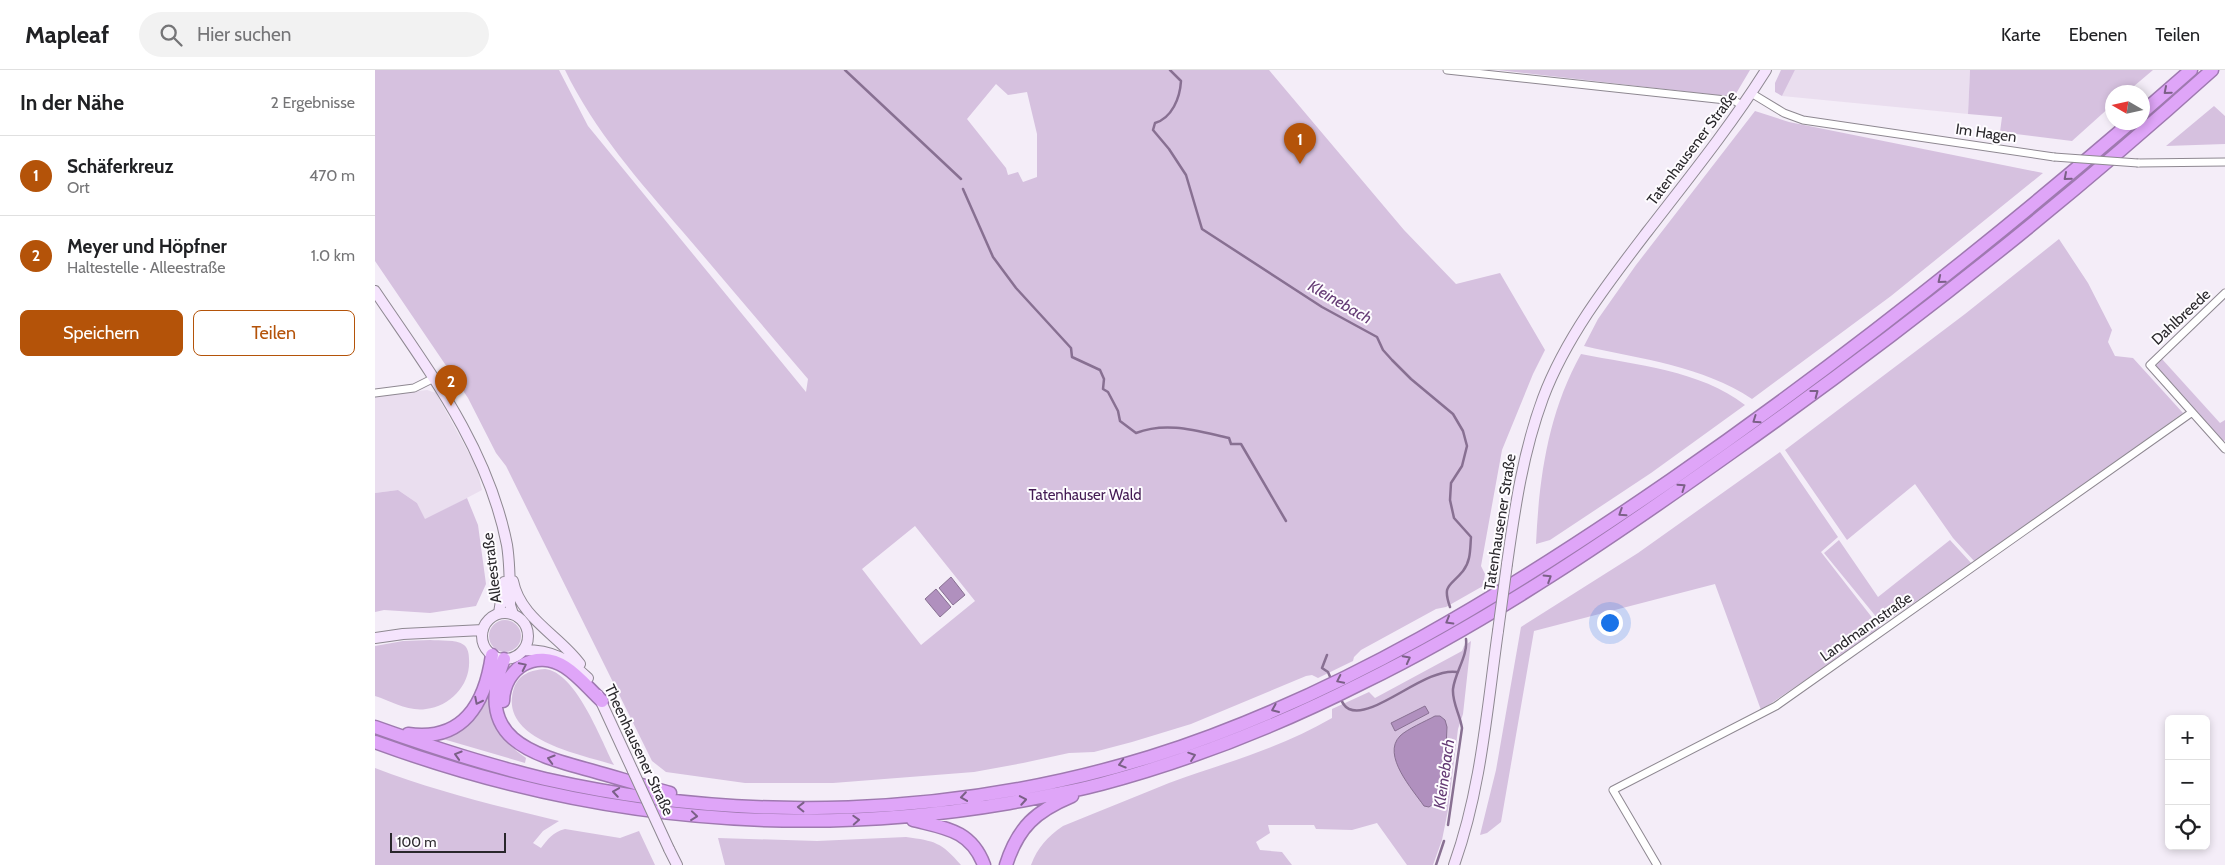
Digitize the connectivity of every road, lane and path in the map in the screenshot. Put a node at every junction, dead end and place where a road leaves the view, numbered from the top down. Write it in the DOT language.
graph roads {
  1 [pos="1447,70"];
  2 [pos="1766,70"];
  3 [pos="2191,70"];
  4 [pos="2212,70"];
  5 [pos="1751,93"];
  6 [pos="1743,106"];
  7 [pos="2150,106"];
  8 [pos="2122,130"];
  9 [pos="2225,162"];
  10 [pos="375,291"];
  11 [pos="2225,293"];
  12 [pos="434,378"];
  13 [pos="375,393"];
  14 [pos="2191,413"];
  15 [pos="2225,449"];
  16 [pos="500,518"];
  17 [pos="507,546"];
  18 [pos="499,614"];
  19 [pos="513,614"];
  20 [pos="483,630"];
  21 [pos="428,632"];
  22 [pos="528,637"];
  23 [pos="375,638"];
  24 [pos="483,641"];
  25 [pos="524,650"];
  26 [pos="498,657"];
  27 [pos="562,658"];
  28 [pos="590,680"];
  29 [pos="1323,695"];
  30 [pos="602,701"];
  31 [pos="381,729"];
  32 [pos="515,739"];
  33 [pos="375,742"];
  34 [pos="1095,786"];
  35 [pos="716,805"];
  36 [pos="905,818"];
  37 [pos="677,865"];
  38 [pos="984,865"];
  39 [pos="1006,865"];
  40 [pos="1454,865"];
  41 [pos="1657,865"];
  1 -- 6 [label="street"];
  2 -- 5 [label="street, Tatenhausener Straße"];
  3 -- 7 [label="highway, one-way"];
  29 -- 4 [label="highway, one-way"];
  5 -- 6 [label="street, Tatenhausener Straße"];
  5 -- 9 [label="street, Im Hagen, bridge"];
  6 -- 40 [label="street, Tatenhausener Straße, bridge"];
  8 -- 29 [label="highway, one-way"];
  10 -- 12 [label="street, Alleestraße"];
  11 -- 14 [label="street, Dahlbreede"];
  12 -- 13 [label="street"];
  12 -- 16 [label="street, Alleestraße"];
  14 -- 15 [label="street, Dahlbreede"];
  14 -- 41 [label="street, Landmannstraße"];
  16 -- 17 [label="street, Alleestraße"];
  16 -- 18 [label="street, Alleestraße"];
  17 -- 19 [label="street, Alleestraße"];
  17 -- 28 [label="street"];
  18 -- 19 [label="street"];
  18 -- 20 [label="street"];
  19 -- 22 [label="street"];
  20 -- 21 [label="street"];
  20 -- 24 [label="street"];
  21 -- 23 [label="street"];
  21 -- 24 [label="street"];
  22 -- 25 [label="street"];
  22 -- 27 [label="street, Theenhausener Straße"];
  24 -- 26 [label="street"];
  25 -- 26 [label="street"];
  25 -- 27 [label="street, Theenhausener Straße"];
  26 -- 31 [label="highway, one-way"];
  26 -- 32 [label="highway"];
  27 -- 28 [label="street, Theenhausener Straße"];
  28 -- 30 [label="street, Theenhausener Straße"];
  34 -- 29 [label="highway, one-way"];
  29 -- 35 [label="highway, one-way"];
  32 -- 30 [label="highway, one-way"];
  30 -- 37 [label="street, Theenhausener Straße, bridge"];
  35 -- 31 [label="highway, one-way"];
  35 -- 32 [label="highway, one-way"];
  33 -- 36 [label="highway, one-way"];
  36 -- 34 [label="highway, one-way"];
  34 -- 39 [label="highway"];
  36 -- 38 [label="highway"];
}
